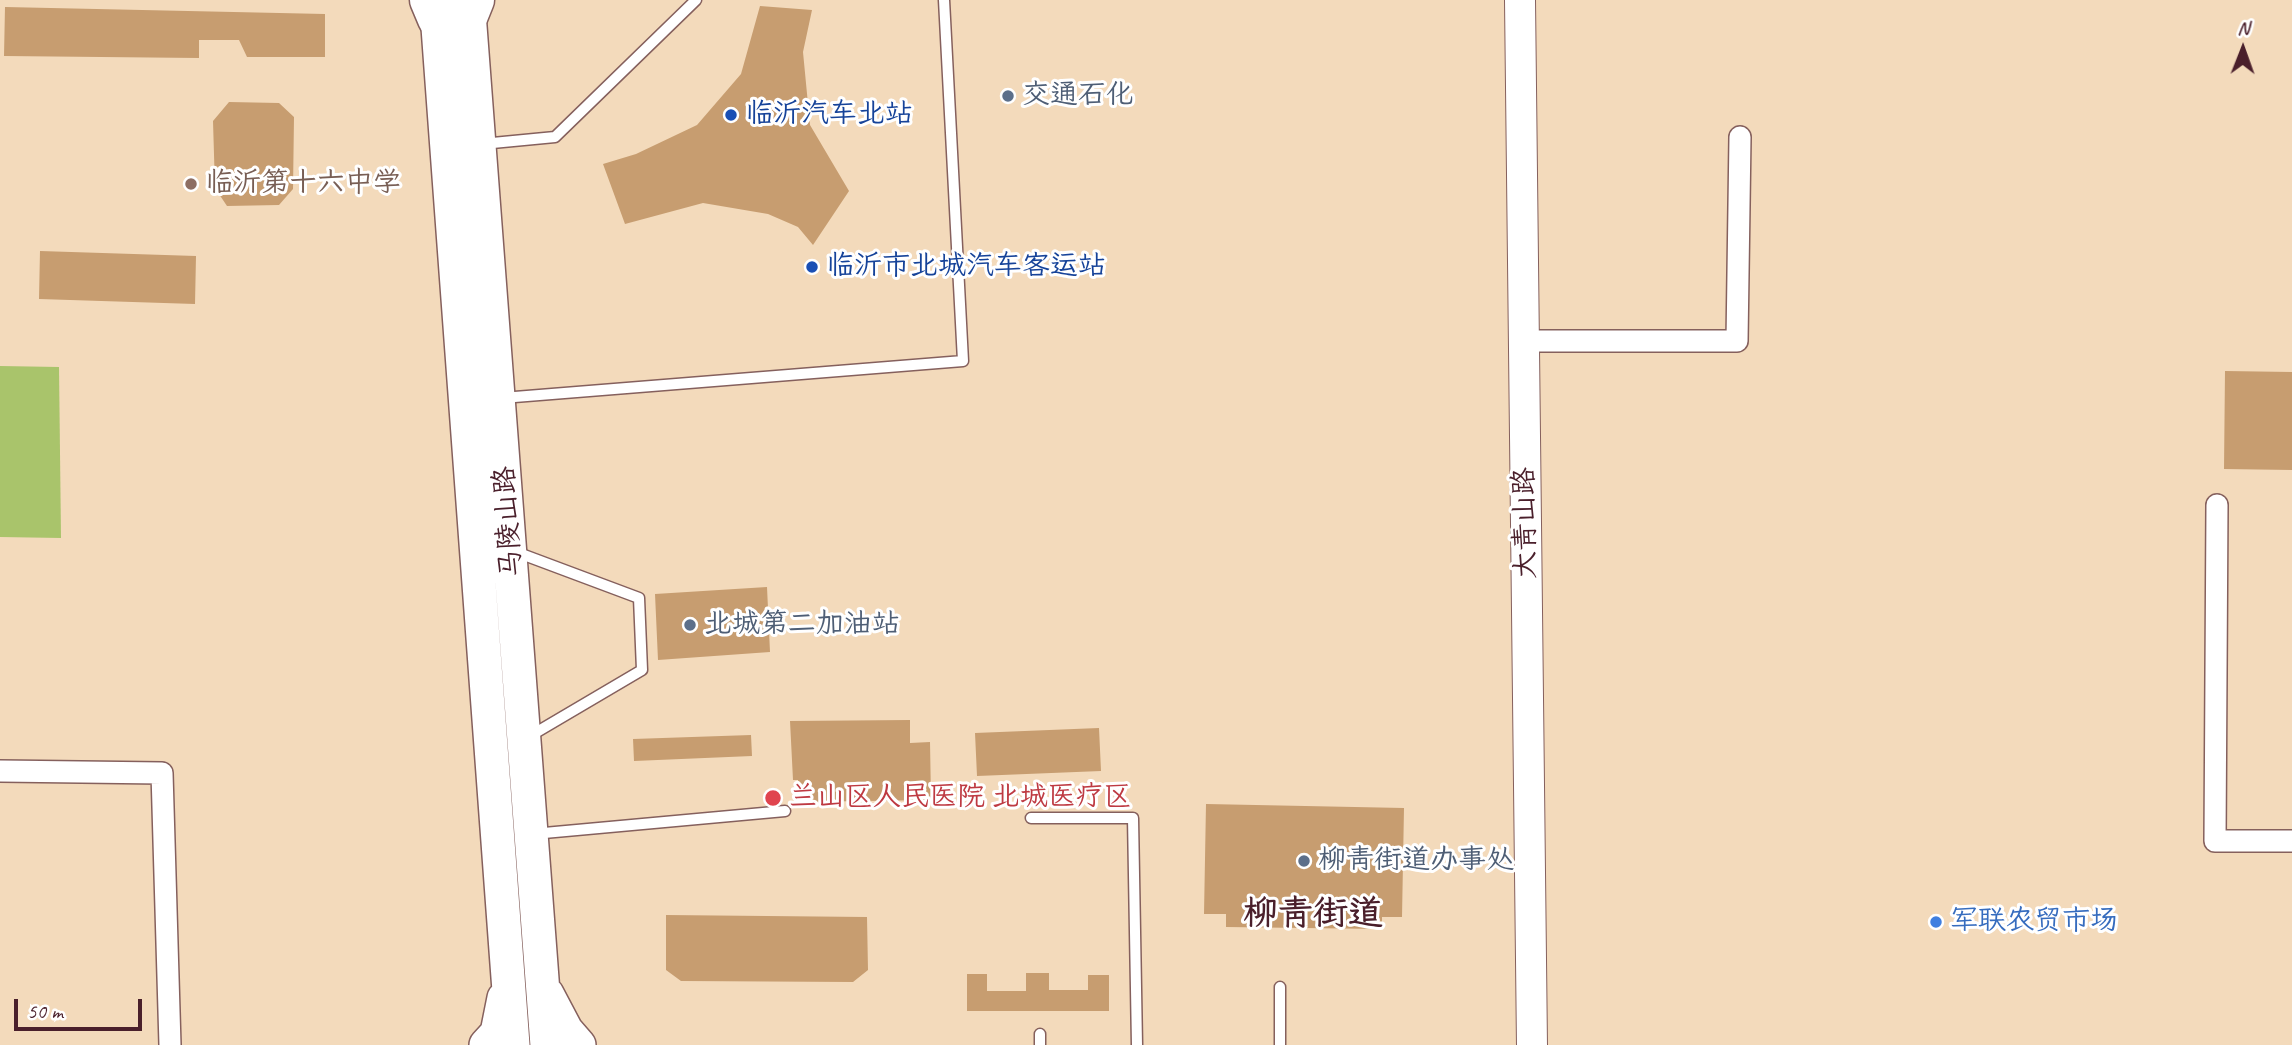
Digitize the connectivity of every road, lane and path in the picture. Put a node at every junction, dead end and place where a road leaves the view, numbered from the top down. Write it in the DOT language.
graph roads {
  1 [pos="696,0"];
  2 [pos="944,0"];
  3 [pos="1520,0"];
  4 [pos="453,6"];
  5 [pos="1740,137"];
  6 [pos="479,144"];
  7 [pos="1524,341"];
  8 [pos="499,398"];
  9 [pos="2217,505"];
  10 [pos="511,550"];
  11 [pos="525,739"];
  12 [pos="0,771"];
  13 [pos="785,811"];
  14 [pos="1031,818"];
  15 [pos="531,834"];
  16 [pos="2292,841"];
  17 [pos="509,979"];
  18 [pos="542,984"];
  19 [pos="1280,987"];
  20 [pos="170,1045"];
  21 [pos="486,1045"];
  22 [pos="513,1045"];
  23 [pos="547,1045"];
  24 [pos="579,1045"];
  25 [pos="1137,1045"];
  26 [pos="1280,1045"];
  27 [pos="1532,1045"];
  1 -- 6 [label="lane"];
  2 -- 8 [label="lane"];
  3 -- 7 [label="street, 大青山路"];
  4 -- 6 [label="main road, 马陵山路"];
  4 -- 17 [label="main road, 马陵山路"];
  5 -- 7 [label="street"];
  6 -- 8 [label="main road, 马陵山路"];
  7 -- 27 [label="street, 大青山路"];
  8 -- 10 [label="main road, 马陵山路"];
  9 -- 16 [label="street"];
  10 -- 11 [label="main road, 马陵山路"];
  10 -- 11 [label="lane"];
  11 -- 15 [label="main road, 马陵山路"];
  12 -- 20 [label="street"];
  13 -- 15 [label="lane"];
  14 -- 25 [label="lane"];
  15 -- 18 [label="main road, 马陵山路"];
  17 -- 21 [label="main road"];
  17 -- 22 [label="main road, 马陵山路"];
  18 -- 23 [label="main road, 马陵山路"];
  18 -- 24 [label="main road"];
  19 -- 26 [label="lane"];
}
